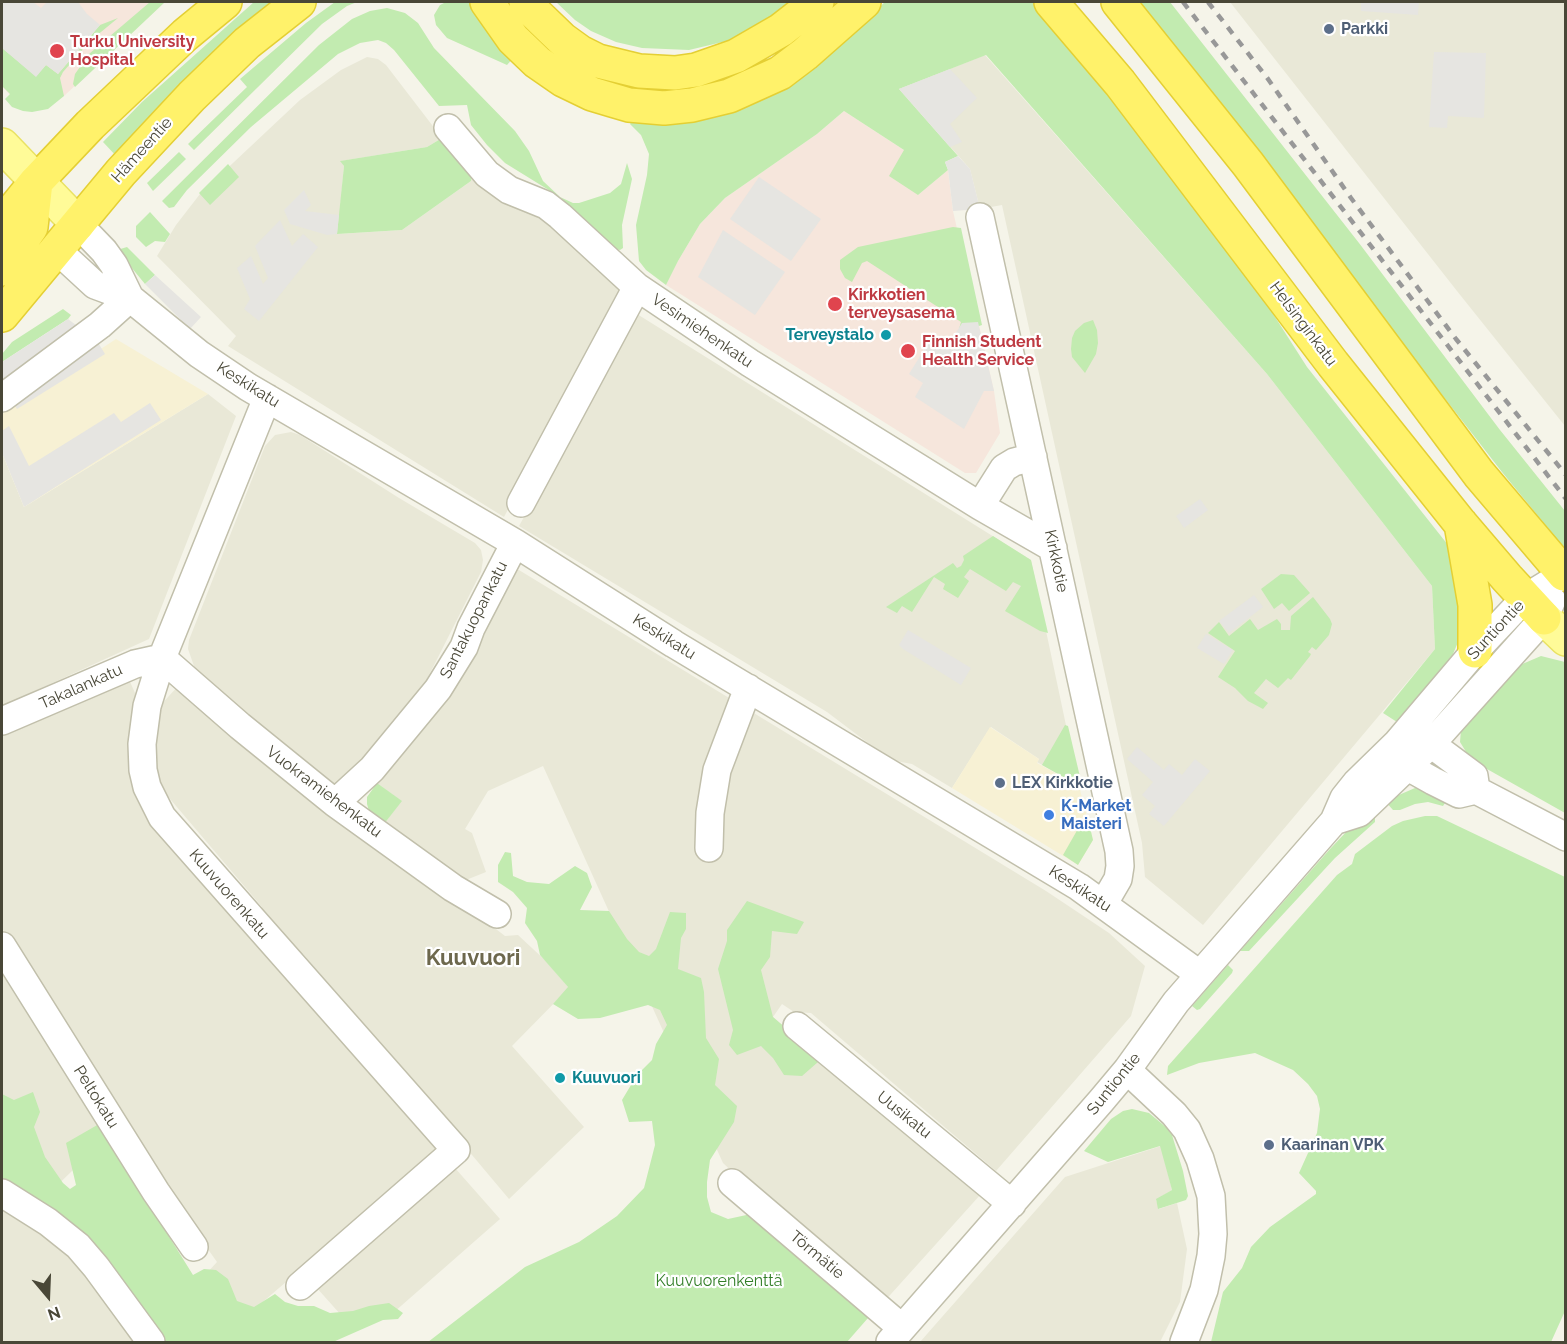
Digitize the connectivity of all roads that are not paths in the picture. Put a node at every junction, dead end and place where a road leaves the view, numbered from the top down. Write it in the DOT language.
graph roads {
  1 [pos="225,2"];
  2 [pos="299,2"];
  3 [pos="526,2"];
  4 [pos="817,2"];
  5 [pos="864,2"];
  6 [pos="1051,2"];
  7 [pos="1118,2"];
  8 [pos="489,5"];
  9 [pos="448,128"];
  10 [pos="2,145"];
  11 [pos="36,182"];
  12 [pos="11,215"];
  13 [pos="980,217"];
  14 [pos="78,224"];
  15 [pos="57,250"];
  16 [pos="2,269"];
  17 [pos="637,287"];
  18 [pos="130,298"];
  19 [pos="2,315"];
  20 [pos="2,398"];
  21 [pos="267,398"];
  22 [pos="1033,458"];
  23 [pos="521,503"];
  24 [pos="980,506"];
  25 [pos="1460,523"];
  26 [pos="515,543"];
  27 [pos="1053,548"];
  28 [pos="1565,575"];
  29 [pos="1545,618"];
  30 [pos="1475,651"];
  31 [pos="162,658"];
  32 [pos="748,688"];
  33 [pos="2,721"];
  34 [pos="1431,744"];
  35 [pos="1403,755"];
  36 [pos="1476,790"];
  37 [pos="335,803"];
  38 [pos="1566,837"];
  39 [pos="709,848"];
  40 [pos="1104,903"];
  41 [pos="496,914"];
  42 [pos="2,946"];
  43 [pos="1199,974"];
  44 [pos="797,1026"];
  45 [pos="1127,1070"];
  46 [pos="732,1183"];
  47 [pos="2,1193"];
  48 [pos="1012,1204"];
  49 [pos="194,1247"];
  50 [pos="300,1286"];
  51 [pos="896,1335"];
  52 [pos="151,1342"];
  53 [pos="1184,1342"];
  1 -- 11 [label="highway"];
  2 -- 14 [label="highway, Hämeentie"];
  3 -- 4 [label="highway"];
  5 -- 8 [label="highway"];
  6 -- 25 [label="highway, Helsinginkatu"];
  7 -- 28 [label="highway"];
  9 -- 17 [label="street, Vesimiehenkatu"];
  10 -- 11 [label="main road"];
  11 -- 12 [label="highway"];
  11 -- 14 [label="main road"];
  12 -- 15 [label="main road"];
  12 -- 16 [label="highway"];
  13 -- 22 [label="street, Kirkkotie"];
  14 -- 15 [label="highway, Hämeentie"];
  14 -- 18 [label="street, Keskikatu"];
  15 -- 18 [label="street, Keskikatu"];
  15 -- 19 [label="highway, Hämeentie"];
  17 -- 23 [label="street"];
  17 -- 24 [label="street, Vesimiehenkatu"];
  18 -- 20 [label="street"];
  18 -- 21 [label="street, Keskikatu"];
  21 -- 26 [label="street, Keskikatu"];
  21 -- 31 [label="street, Kuuvuorenkatu"];
  22 -- 24 [label="street"];
  22 -- 27 [label="street, Kirkkotie"];
  24 -- 27 [label="street, Vesimiehenkatu"];
  25 -- 29 [label="highway, Helsinginkatu"];
  25 -- 30 [label="highway"];
  26 -- 32 [label="street, Keskikatu"];
  26 -- 37 [label="street, Santakuopankatu"];
  27 -- 40 [label="street, Kirkkotie"];
  28 -- 29 [label="street, Suntiontie"];
  29 -- 30 [label="street, Suntiontie"];
  29 -- 34 [label="street, Suntiontie"];
  30 -- 35 [label="street, Suntiontie"];
  31 -- 33 [label="street, Takalankatu"];
  31 -- 37 [label="street, Vuokramiehenkatu"];
  31 -- 50 [label="street, Kuuvuorenkatu"];
  32 -- 39 [label="street"];
  32 -- 40 [label="street, Keskikatu"];
  34 -- 35 [label="street, Suntiontie"];
  34 -- 36 [label="street"];
  35 -- 36 [label="street"];
  35 -- 43 [label="street, Suntiontie"];
  36 -- 38 [label="street"];
  37 -- 41 [label="street, Vuokramiehenkatu"];
  40 -- 43 [label="street, Keskikatu"];
  42 -- 49 [label="street, Peltokatu"];
  43 -- 45 [label="street, Suntiontie"];
  44 -- 48 [label="street, Uusikatu"];
  45 -- 48 [label="street, Suntiontie"];
  45 -- 53 [label="street"];
  46 -- 51 [label="street, Törmätie"];
  47 -- 52 [label="street"];
  48 -- 51 [label="street, Suntiontie"];
}
